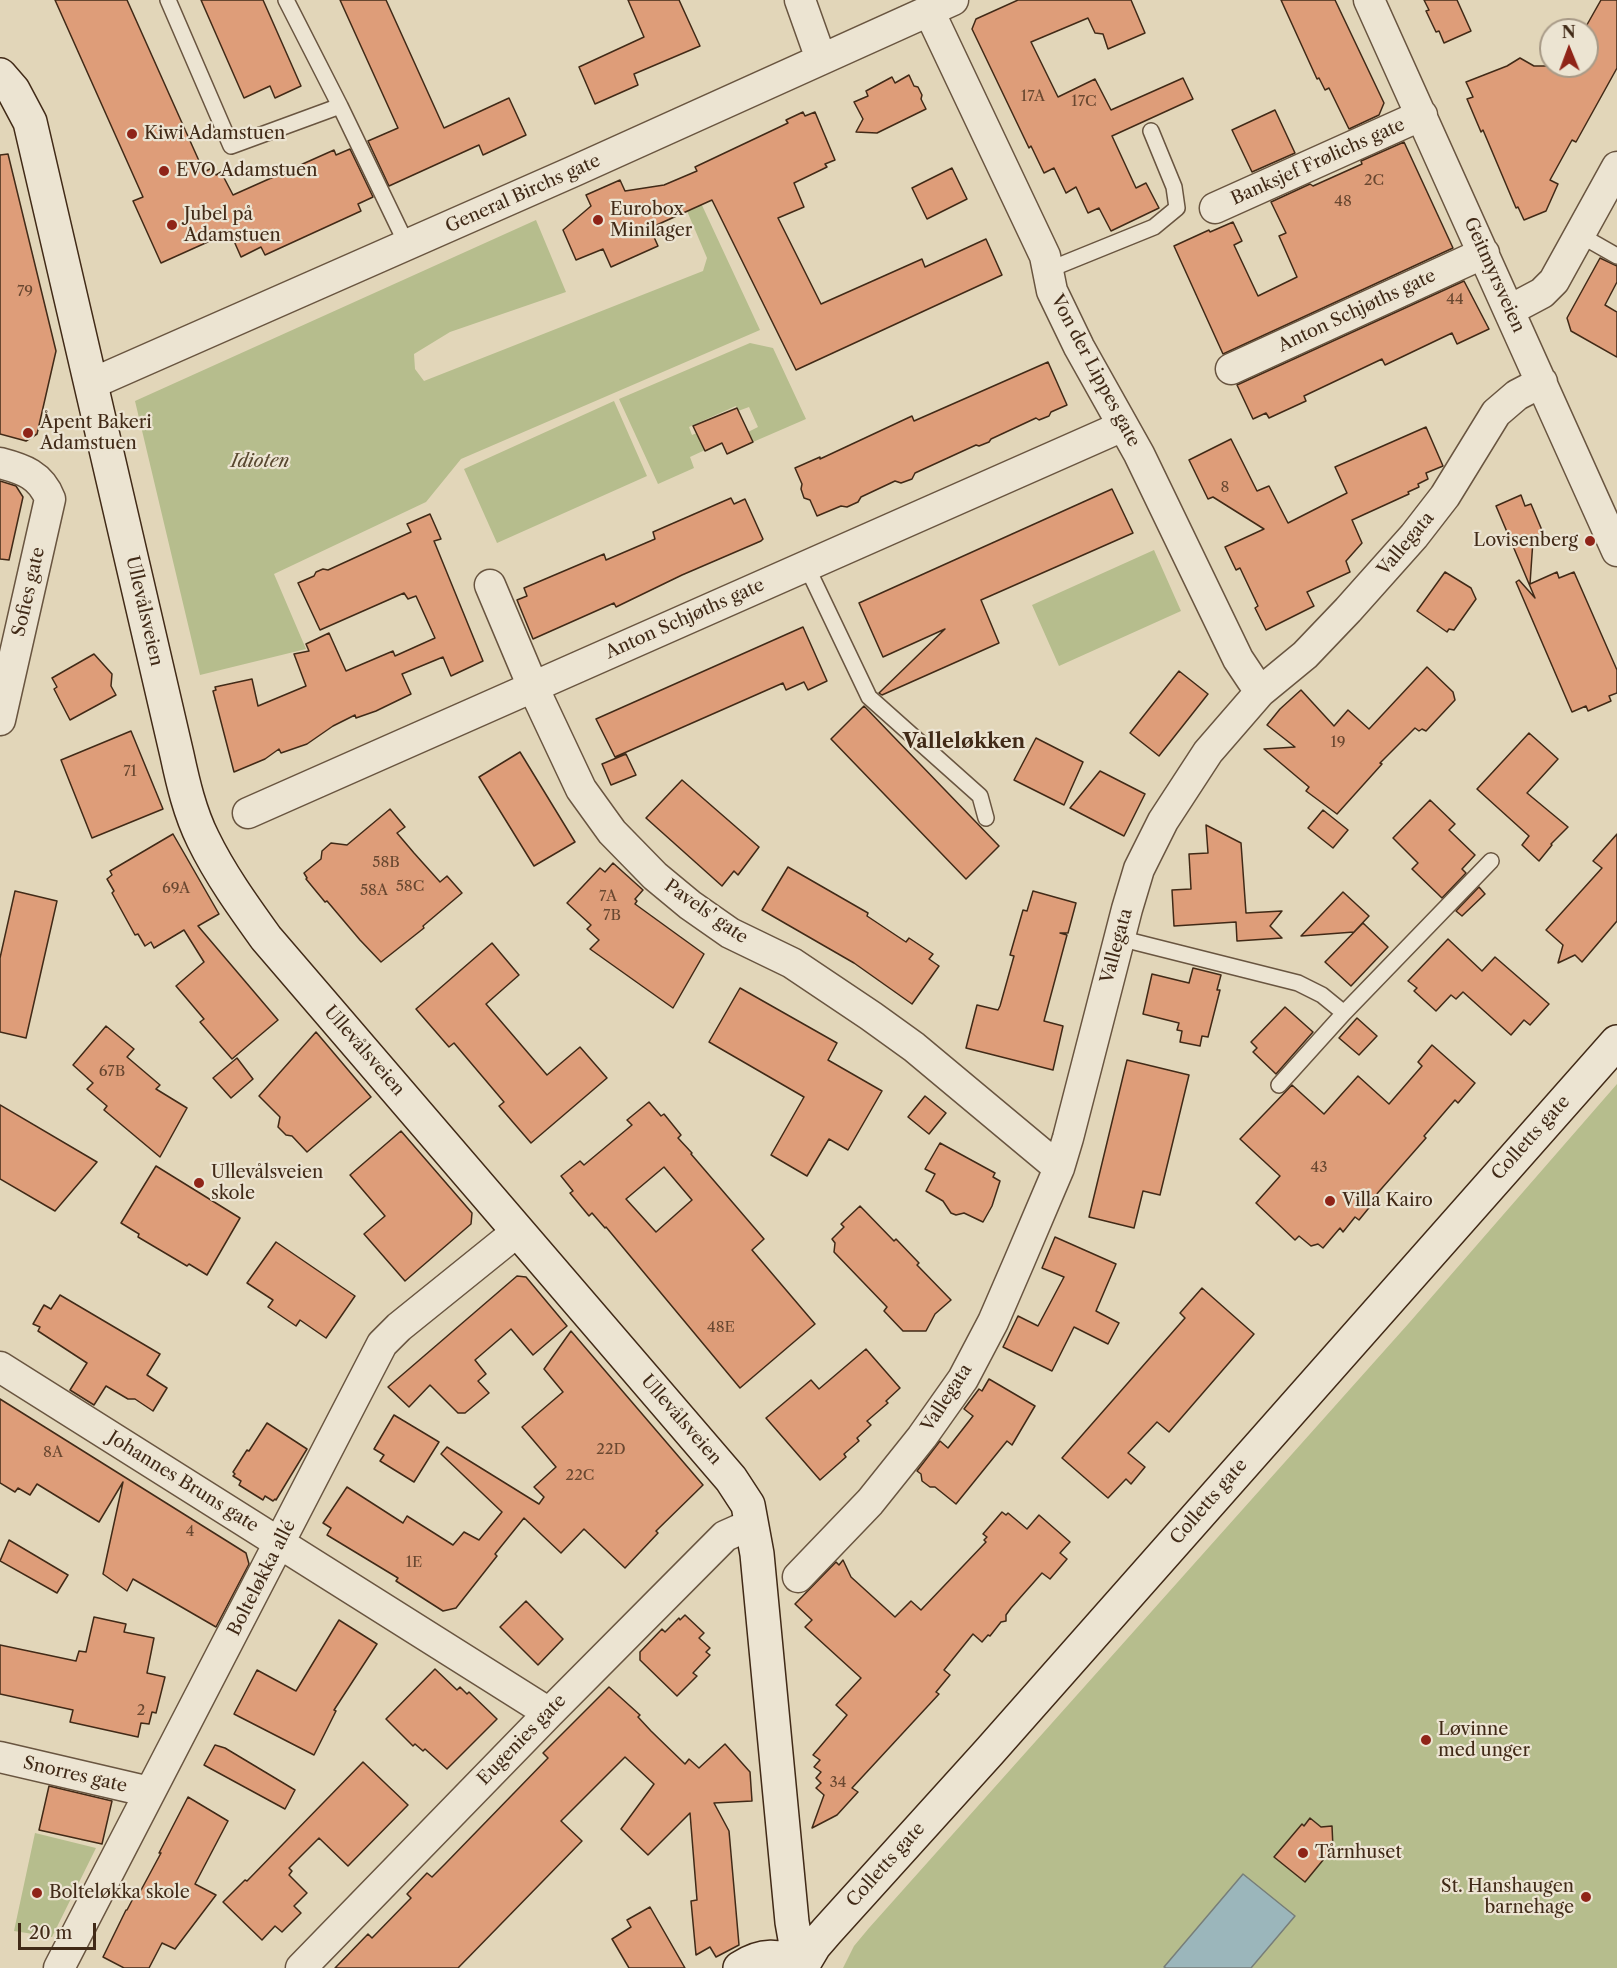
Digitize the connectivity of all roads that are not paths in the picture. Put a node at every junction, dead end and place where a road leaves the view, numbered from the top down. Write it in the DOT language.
graph roads {
  1 [pos="168,0"];
  2 [pos="286,0"];
  3 [pos="800,0"];
  4 [pos="1369,0"];
  5 [pos="941,5"];
  6 [pos="821,59"];
  7 [pos="0,75"];
  8 [pos="340,106"];
  9 [pos="1422,115"];
  10 [pos="1151,131"];
  11 [pos="1617,167"];
  12 [pos="1215,208"];
  13 [pos="1580,235"];
  14 [pos="406,245"];
  15 [pos="1484,253"];
  16 [pos="1617,256"];
  17 [pos="1048,270"];
  18 [pos="1510,310"];
  19 [pos="1231,369"];
  20 [pos="1542,382"];
  21 [pos="91,384"];
  22 [pos="1123,426"];
  23 [pos="0,464"];
  24 [pos="1614,537"];
  25 [pos="807,565"];
  26 [pos="490,585"];
  27 [pos="532,687"];
  28 [pos="1260,692"];
  29 [pos="0,720"];
  30 [pos="248,813"];
  31 [pos="986,819"];
  32 [pos="1491,861"];
  33 [pos="1119,938"];
  34 [pos="1344,1013"];
  35 [pos="1617,1042"];
  36 [pos="1280,1085"];
  37 [pos="1059,1168"];
  38 [pos="518,1231"];
  39 [pos="0,1367"];
  40 [pos="752,1524"];
  41 [pos="280,1544"];
  42 [pos="798,1577"];
  43 [pos="549,1713"];
  44 [pos="0,1757"];
  45 [pos="150,1792"];
  46 [pos="802,1966"];
  47 [pos="59,1968"];
  48 [pos="301,1968"];
  49 [pos="740,1968"];
  1 -- 8 [label="lane"];
  2 -- 8 [label="lane"];
  3 -- 6 [label="street"];
  4 -- 9 [label="street, Geitmyrsveien"];
  5 -- 6 [label="street, General Birchs gate"];
  5 -- 17 [label="street, Von der Lippes gate"];
  6 -- 14 [label="street, General Birchs gate"];
  7 -- 21 [label="street, Ullevålsveien"];
  8 -- 14 [label="lane"];
  9 -- 12 [label="street, Banksjef Frølichs gate"];
  9 -- 15 [label="street, Geitmyrsveien"];
  10 -- 17 [label="lane"];
  11 -- 13 [label="street"];
  13 -- 16 [label="lane"];
  13 -- 18 [label="street"];
  14 -- 21 [label="street, General Birchs gate"];
  15 -- 18 [label="street, Geitmyrsveien"];
  15 -- 19 [label="street, Anton Schjøths gate"];
  17 -- 22 [label="street, Von der Lippes gate"];
  18 -- 20 [label="street, Geitmyrsveien"];
  20 -- 24 [label="street, Geitmyrsveien"];
  20 -- 28 [label="street, Vallegata"];
  21 -- 38 [label="street, Ullevålsveien"];
  22 -- 25 [label="street, Anton Schjøths gate"];
  22 -- 28 [label="street, Von der Lippes gate"];
  23 -- 29 [label="street, Sofies gate"];
  25 -- 27 [label="street, Anton Schjøths gate"];
  25 -- 31 [label="lane"];
  26 -- 27 [label="street, Pavels' gate"];
  27 -- 30 [label="street, Anton Schjøths gate"];
  27 -- 37 [label="street, Pavels' gate"];
  28 -- 33 [label="street, Vallegata"];
  32 -- 34 [label="lane"];
  33 -- 34 [label="lane"];
  33 -- 37 [label="street, Vallegata"];
  34 -- 36 [label="lane"];
  35 -- 46 [label="street, Colletts gate"];
  37 -- 42 [label="street, Vallegata"];
  38 -- 40 [label="street, Ullevålsveien"];
  38 -- 41 [label="street, Bolteløkka allé"];
  39 -- 41 [label="street, Johannes Bruns gate"];
  40 -- 43 [label="street, Eugenies gate"];
  40 -- 46 [label="street, Ullevålsveien"];
  41 -- 43 [label="street, Johannes Bruns gate"];
  41 -- 45 [label="street, Bolteløkka allé"];
  43 -- 48 [label="street, Eugenies gate"];
  44 -- 45 [label="street, Snorres gate"];
  45 -- 47 [label="street, Bolteløkka allé"];
  46 -- 49 [label="street"];
}
